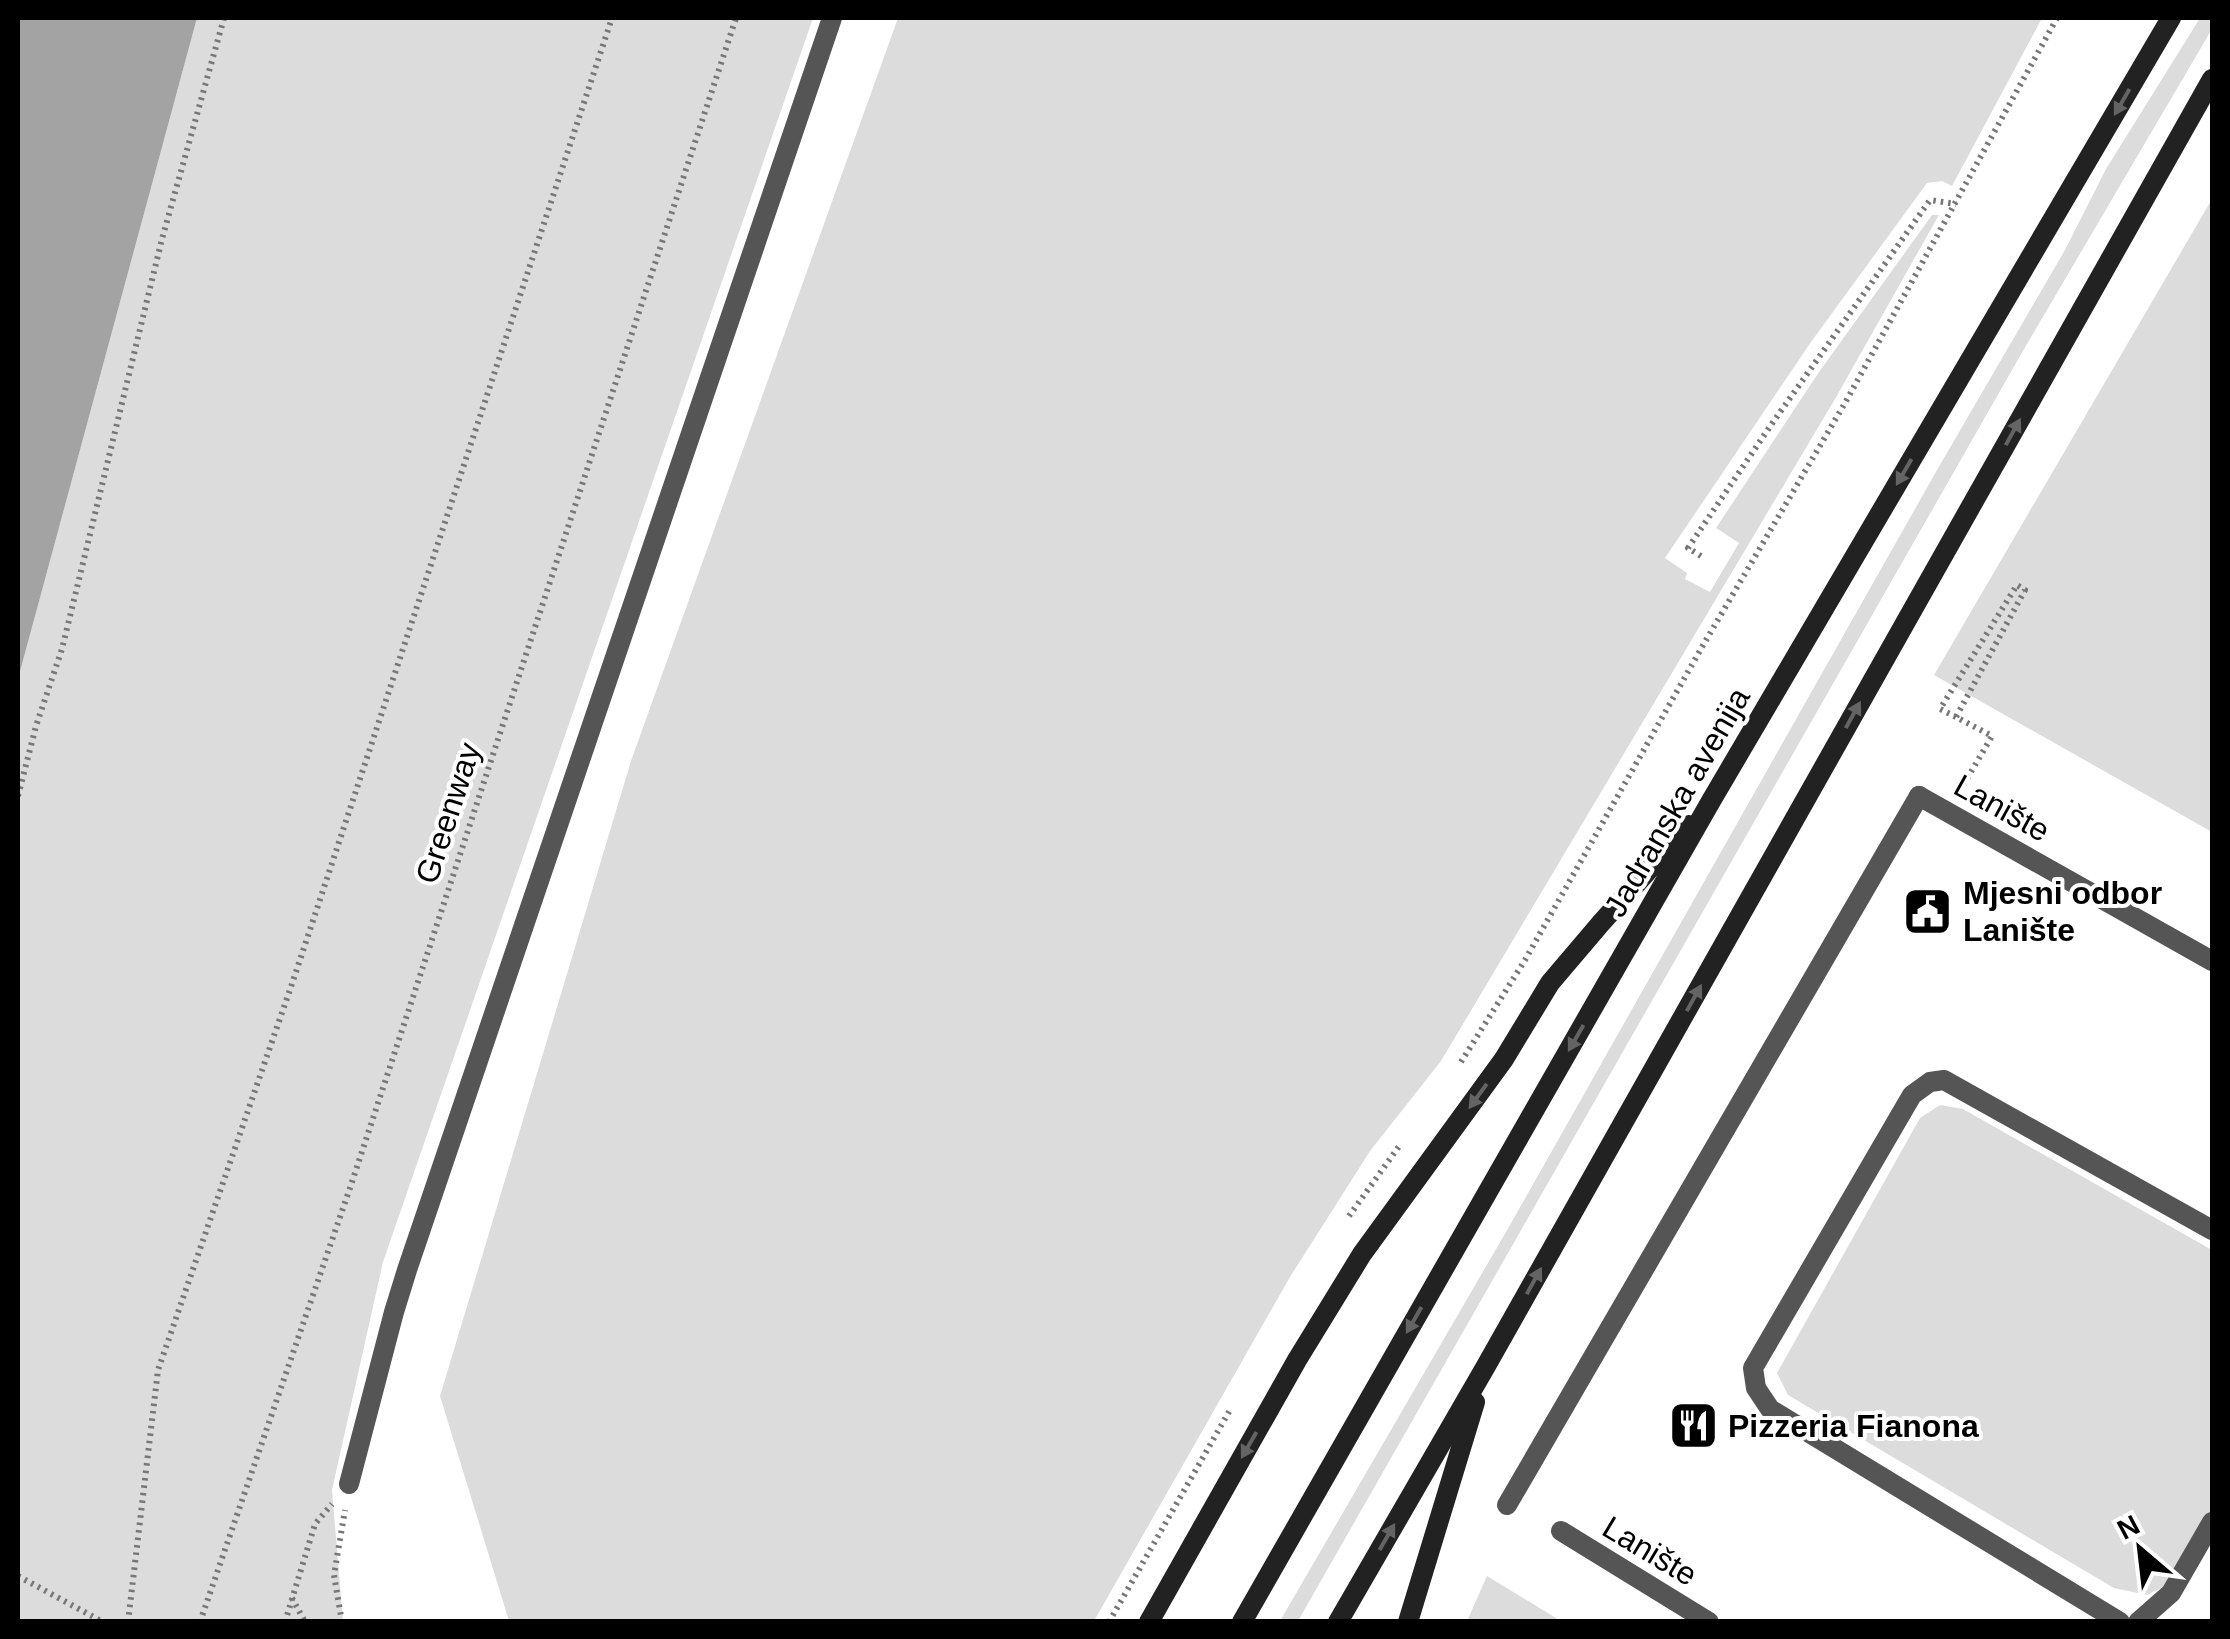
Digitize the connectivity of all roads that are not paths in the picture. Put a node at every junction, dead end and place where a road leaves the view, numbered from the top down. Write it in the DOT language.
graph roads {
  1 [pos="832,18"];
  2 [pos="2171,18"];
  3 [pos="2212,79"];
  4 [pos="2212,95"];
  5 [pos="2192,116"];
  6 [pos="1711,801"];
  7 [pos="2212,962"];
  8 [pos="2212,1230"];
  9 [pos="1486,1366"];
  10 [pos="349,1484"];
  11 [pos="1508,1506"];
  12 [pos="2212,1522"];
  13 [pos="1561,1531"];
  14 [pos="1149,1622"];
  15 [pos="1242,1622"];
  16 [pos="1338,1622"];
  17 [pos="1408,1622"];
  18 [pos="1709,1622"];
  19 [pos="2120,1622"];
  20 [pos="2138,1622"];
  1 -- 10 [label="street"];
  2 -- 6 [label="main road, Jadranska avenija, one-way"];
  3 -- 5 [label="main road"];
  4 -- 5 [label="main road"];
  9 -- 5 [label="main road, one-way"];
  6 -- 14 [label="main road, one-way"];
  6 -- 15 [label="main road, Jadranska avenija, one-way"];
  7 -- 11 [label="street, Lanište"];
  8 -- 19 [label="street"];
  16 -- 9 [label="main road, one-way"];
  9 -- 17 [label="main road"];
  12 -- 20 [label="street"];
  13 -- 18 [label="street, Lanište"];
}
